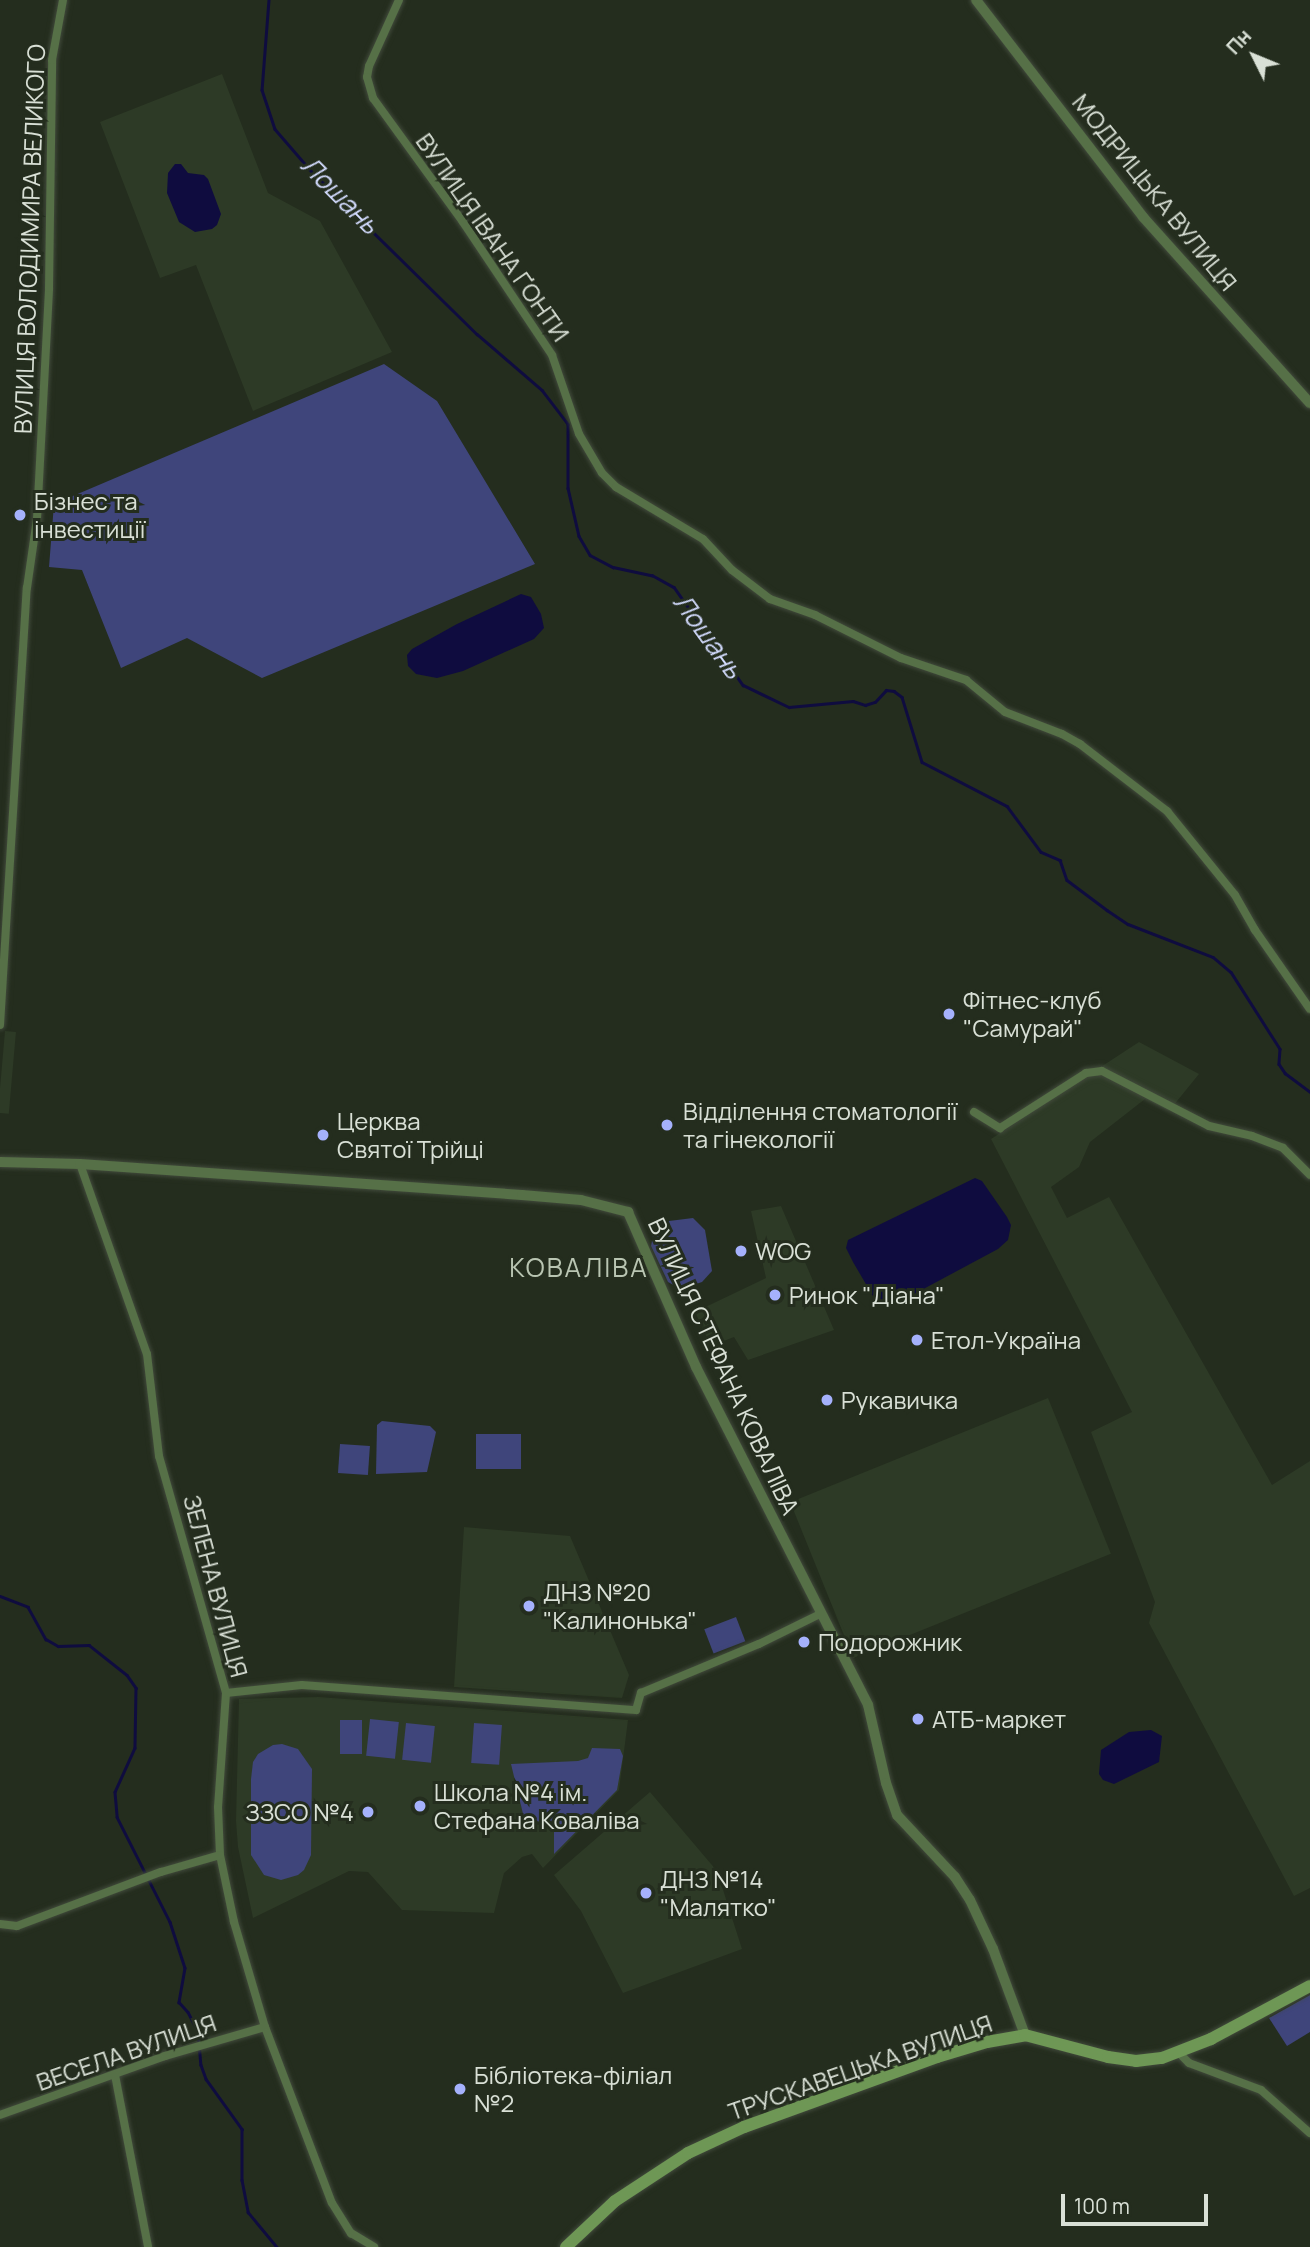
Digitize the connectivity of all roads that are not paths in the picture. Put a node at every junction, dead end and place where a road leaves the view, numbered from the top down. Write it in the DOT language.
graph roads {
  1 [pos="63,0"];
  2 [pos="400,0"];
  3 [pos="976,0"];
  4 [pos="1310,403"];
  5 [pos="12,836"];
  6 [pos="0,837"];
  7 [pos="1310,1009"];
  8 [pos="0,1025"];
  9 [pos="974,1112"];
  10 [pos="0,1161"];
  11 [pos="80,1164"];
  12 [pos="1310,1175"];
  13 [pos="820,1614"];
  14 [pos="226,1693"];
  15 [pos="220,1855"];
  16 [pos="0,1924"];
  17 [pos="1310,1986"];
  18 [pos="265,2027"];
  19 [pos="1025,2035"];
  20 [pos="1179,2053"];
  21 [pos="115,2075"];
  22 [pos="0,2115"];
  23 [pos="1310,2133"];
  24 [pos="148,2247"];
  25 [pos="374,2247"];
  26 [pos="566,2247"];
  1 -- 5 [label="street, ВУЛИЦЯ ВОЛОДИМИРА ВЕЛИКОГО"];
  2 -- 7 [label="street, ВУЛИЦЯ ІВАНА ҐОНТИ"];
  3 -- 4 [label="street, МОДРИЦЬКА ВУЛИЦЯ"];
  5 -- 6 [label="street"];
  5 -- 8 [label="street, ВУЛИЦЯ ВОЛОДИМИРА ВЕЛИКОГО"];
  9 -- 12 [label="street"];
  10 -- 11 [label="street, ВУЛИЦЯ СТЕФАНА КОВАЛІВА"];
  11 -- 13 [label="street, ВУЛИЦЯ СТЕФАНА КОВАЛІВА"];
  11 -- 14 [label="street, ЗЕЛЕНА ВУЛИЦЯ"];
  13 -- 14 [label="street"];
  13 -- 19 [label="street, ВУЛИЦЯ СТЕФАНА КОВАЛІВА"];
  14 -- 15 [label="street, ЗЕЛЕНА ВУЛИЦЯ"];
  15 -- 16 [label="street"];
  15 -- 18 [label="street, ЗЕЛЕНА ВУЛИЦЯ"];
  17 -- 20 [label="main road, ТРУСКАВЕЦЬКА ВУЛИЦЯ"];
  18 -- 21 [label="street, ВЕСЕЛА ВУЛИЦЯ"];
  18 -- 25 [label="street, ЗЕЛЕНА ВУЛИЦЯ"];
  19 -- 20 [label="main road, ТРУСКАВЕЦЬКА ВУЛИЦЯ"];
  19 -- 26 [label="main road, ТРУСКАВЕЦЬКА ВУЛИЦЯ"];
  20 -- 23 [label="street"];
  21 -- 22 [label="street, ВЕСЕЛА ВУЛИЦЯ"];
  21 -- 24 [label="street"];
}
